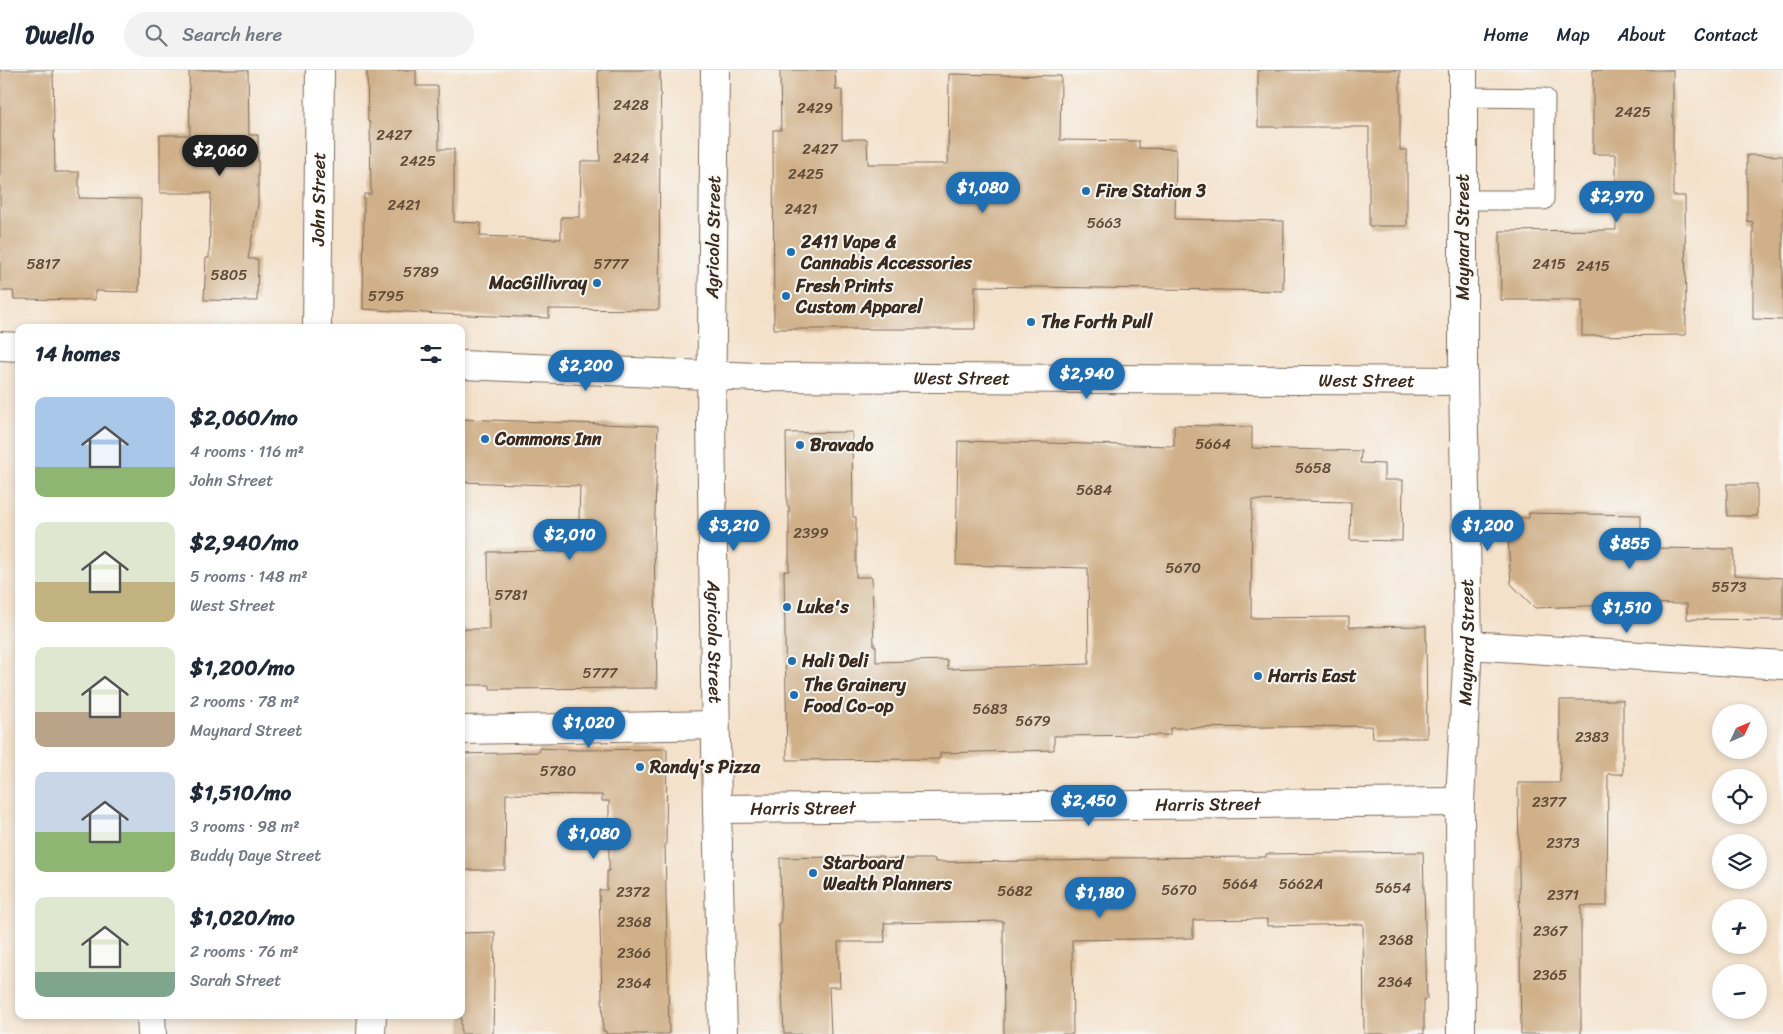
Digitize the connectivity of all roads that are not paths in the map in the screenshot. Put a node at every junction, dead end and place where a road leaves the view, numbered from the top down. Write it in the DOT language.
graph roads {
  1 [pos="320,70"];
  2 [pos="715,70"];
  3 [pos="1463,70"];
  4 [pos="1463,97"];
  5 [pos="1463,200"];
  6 [pos="317,324"];
  7 [pos="0,346"];
  8 [pos="15,347"];
  9 [pos="465,365"];
  10 [pos="712,376"];
  11 [pos="1463,381"];
  12 [pos="1468,645"];
  13 [pos="1783,665"];
  14 [pos="715,725"];
  15 [pos="465,730"];
  16 [pos="1460,802"];
  17 [pos="717,809"];
  18 [pos="152,1019"];
  19 [pos="372,1019"];
  20 [pos="152,1034"];
  21 [pos="371,1034"];
  22 [pos="723,1034"];
  23 [pos="1461,1034"];
  1 -- 6 [label="street, John Street"];
  2 -- 10 [label="street, Agricola Street"];
  3 -- 4 [label="street, Maynard Street"];
  4 -- 5 [label="street, Maynard Street"];
  4 -- 5 [label="lane"];
  5 -- 11 [label="street, Maynard Street"];
  7 -- 8 [label="street"];
  9 -- 10 [label="street, West Street"];
  10 -- 11 [label="street, West Street"];
  10 -- 14 [label="street, Agricola Street"];
  11 -- 12 [label="street, Maynard Street"];
  12 -- 13 [label="street"];
  12 -- 16 [label="street, Maynard Street"];
  14 -- 15 [label="street"];
  14 -- 17 [label="street, Agricola Street"];
  16 -- 17 [label="street, Harris Street"];
  16 -- 23 [label="street, Maynard Street"];
  17 -- 22 [label="street, Agricola Street"];
  18 -- 20 [label="street"];
  19 -- 21 [label="street"];
}
